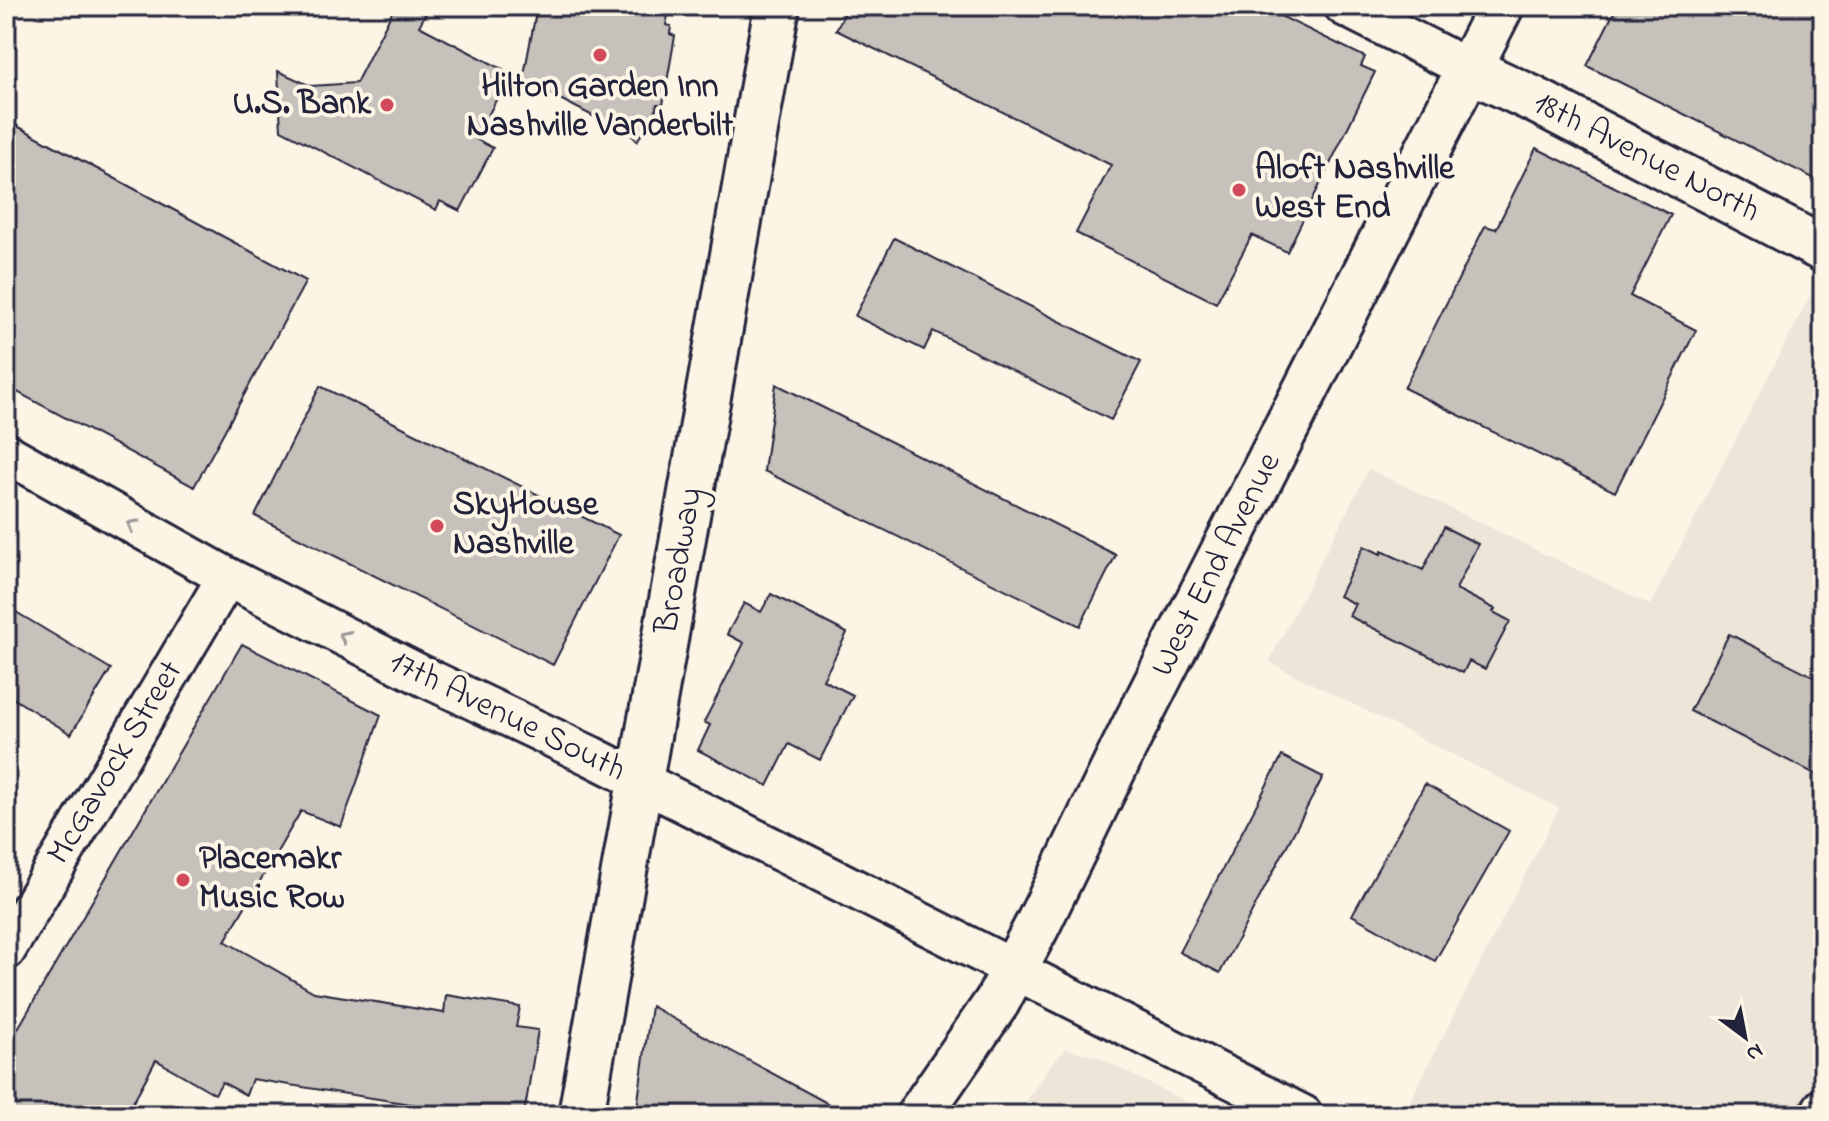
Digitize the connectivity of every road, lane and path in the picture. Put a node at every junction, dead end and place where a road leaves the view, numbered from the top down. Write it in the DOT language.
graph roads {
  1 [pos="777,6"];
  2 [pos="1344,6"];
  3 [pos="1501,6"];
  4 [pos="1469,69"];
  5 [pos="1823,249"];
  6 [pos="6,453"];
  7 [pos="227,577"];
  8 [pos="640,782"];
  9 [pos="6,950"];
  10 [pos="1014,969"];
  11 [pos="1823,1108"];
  12 [pos="581,1115"];
  13 [pos="919,1115"];
  14 [pos="1303,1115"];
  15 [pos="1819,1115"];
  1 -- 8 [label="main road, Broadway"];
  2 -- 4 [label="street"];
  3 -- 4 [label="main road, West End Avenue"];
  4 -- 5 [label="main road, 18th Avenue North"];
  4 -- 10 [label="main road, West End Avenue"];
  7 -- 6 [label="street, 17th Avenue South, one-way"];
  8 -- 7 [label="street, 17th Avenue South, one-way"];
  7 -- 9 [label="street, McGavock Street"];
  8 -- 10 [label="street, 17th Avenue South"];
  8 -- 12 [label="main road, Broadway"];
  10 -- 13 [label="main road, West End Avenue"];
  10 -- 14 [label="street, 17th Avenue South"];
  11 -- 15 [label="street"];
}
